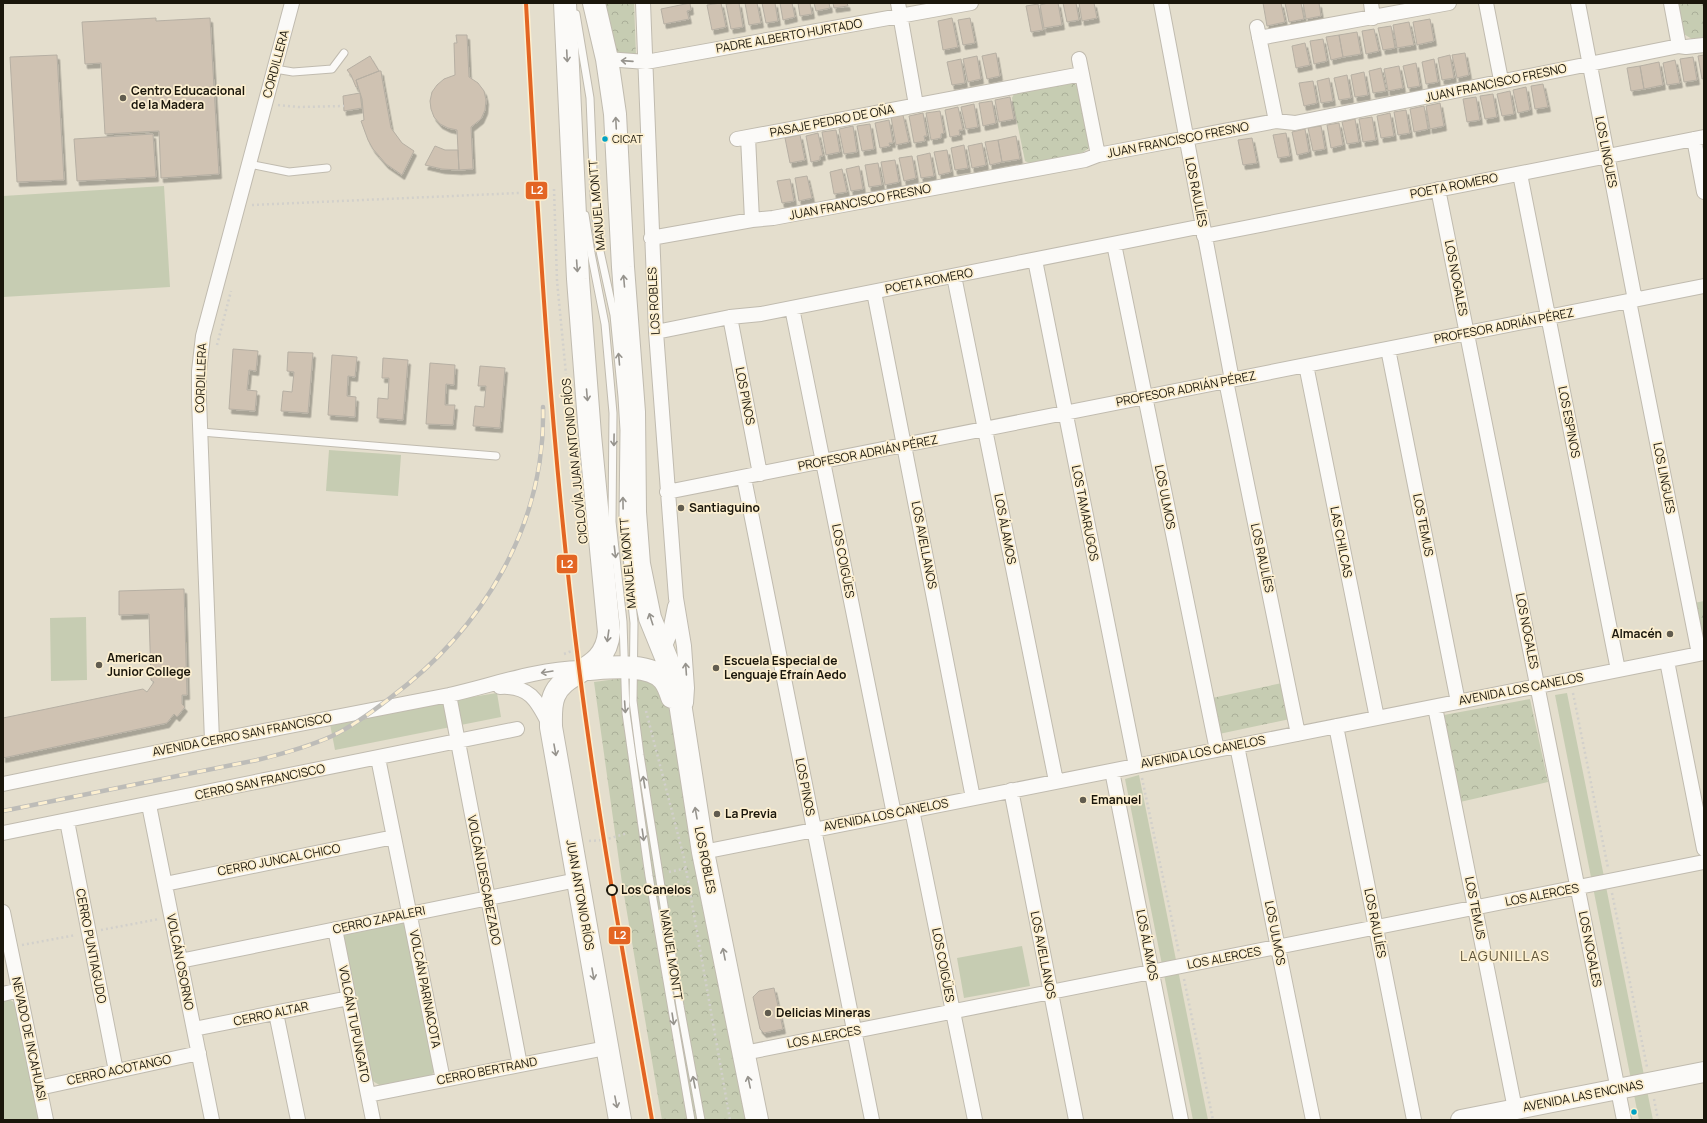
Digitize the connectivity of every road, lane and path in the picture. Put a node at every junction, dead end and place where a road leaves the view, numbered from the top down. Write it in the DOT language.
graph roads {
  1 [pos="292,3"];
  2 [pos="565,3"];
  3 [pos="574,3"];
  4 [pos="594,3"];
  5 [pos="644,3"];
  6 [pos="971,3"];
  7 [pos="1161,3"];
  8 [pos="1371,3"];
  9 [pos="1450,3"];
  10 [pos="1486,3"];
  11 [pos="1578,3"];
  12 [pos="1671,3"];
  13 [pos="899,9"];
  14 [pos="1373,18"];
  15 [pos="1704,45"];
  16 [pos="1679,46"];
  17 [pos="344,53"];
  18 [pos="1079,58"];
  19 [pos="607,59"];
  20 [pos="646,62"];
  21 [pos="1589,64"];
  22 [pos="275,69"];
  23 [pos="1082,74"];
  24 [pos="1501,80"];
  25 [pos="274,106"];
  26 [pos="344,106"];
  27 [pos="916,106"];
  28 [pos="1276,121"];
  29 [pos="1186,138"];
  30 [pos="1699,138"];
  31 [pos="571,143"];
  32 [pos="1098,155"];
  33 [pos="1606,156"];
  34 [pos="249,164"];
  35 [pos="327,168"];
  36 [pos="1520,174"];
  37 [pos="581,176"];
  38 [pos="554,183"];
  39 [pos="1438,190"];
  40 [pos="1704,192"];
  41 [pos="519,193"];
  42 [pos="254,197"];
  43 [pos="252,205"];
  44 [pos="585,206"];
  45 [pos="250,212"];
  46 [pos="752,220"];
  47 [pos="1203,231"];
  48 [pos="651,238"];
  49 [pos="1114,244"];
  50 [pos="1034,260"];
  51 [pos="954,276"];
  52 [pos="233,285"];
  53 [pos="1704,286"];
  54 [pos="874,292"];
  55 [pos="1632,300"];
  56 [pos="792,308"];
  57 [pos="730,317"];
  58 [pos="1548,317"];
  59 [pos="656,332"];
  60 [pos="1467,333"];
  61 [pos="1388,349"];
  62 [pos="216,351"];
  63 [pos="1306,365"];
  64 [pos="566,377"];
  65 [pos="1229,381"];
  66 [pos="1145,397"];
  67 [pos="1065,413"];
  68 [pos="985,430"];
  69 [pos="201,432"];
  70 [pos="904,446"];
  71 [pos="496,456"];
  72 [pos="823,462"];
  73 [pos="760,474"];
  74 [pos="744,478"];
  75 [pos="667,492"];
  76 [pos="676,598"];
  77 [pos="663,651"];
  78 [pos="1702,654"];
  79 [pos="563,655"];
  80 [pos="1667,661"];
  81 [pos="580,665"];
  82 [pos="629,668"];
  83 [pos="1618,670"];
  84 [pos="1570,680"];
  85 [pos="1538,686"];
  86 [pos="481,688"];
  87 [pos="450,695"];
  88 [pos="1458,702"];
  89 [pos="1434,707"];
  90 [pos="645,708"];
  91 [pos="1377,718"];
  92 [pos="1336,726"];
  93 [pos="551,727"];
  94 [pos="517,729"];
  95 [pos="1298,734"];
  96 [pos="684,736"];
  97 [pos="212,741"];
  98 [pos="457,741"];
  99 [pos="1237,746"];
  100 [pos="1217,750"];
  101 [pos="378,758"];
  102 [pos="1136,766"];
  103 [pos="1112,770"];
  104 [pos="1056,782"];
  105 [pos="3,784"];
  106 [pos="1011,790"];
  107 [pos="973,798"];
  108 [pos="149,805"];
  109 [pos="912,810"];
  110 [pos="894,814"];
  111 [pos="67,821"];
  112 [pos="814,830"];
  113 [pos="3,833"];
  114 [pos="628,833"];
  115 [pos="394,837"];
  116 [pos="585,842"];
  117 [pos="1704,849"];
  118 [pos="703,852"];
  119 [pos="1704,862"];
  120 [pos="577,880"];
  121 [pos="1610,881"];
  122 [pos="164,884"];
  123 [pos="1578,887"];
  124 [pos="488,898"];
  125 [pos="1475,908"];
  126 [pos="3,913"];
  127 [pos="410,914"];
  128 [pos="1376,927"];
  129 [pos="335,929"];
  130 [pos="1278,947"];
  131 [pos="180,961"];
  132 [pos="1181,966"];
  133 [pos="1152,972"];
  134 [pos="19,990"];
  135 [pos="1051,992"];
  136 [pos="3,994"];
  137 [pos="349,998"];
  138 [pos="953,1011"];
  139 [pos="276,1013"];
  140 [pos="194,1030"];
  141 [pos="854,1031"];
  142 [pos="606,1048"];
  143 [pos="199,1053"];
  144 [pos="744,1053"];
  145 [pos="520,1065"];
  146 [pos="116,1071"];
  147 [pos="1704,1072"];
  148 [pos="443,1080"];
  149 [pos="1650,1082"];
  150 [pos="39,1088"];
  151 [pos="1618,1089"];
  152 [pos="368,1095"];
  153 [pos="1515,1109"];
  154 [pos="46,1120"];
  155 [pos="212,1120"];
  156 [pos="298,1120"];
  157 [pos="374,1120"];
  158 [pos="620,1120"];
  159 [pos="692,1120"];
  160 [pos="701,1120"];
  161 [pos="730,1120"];
  162 [pos="757,1120"];
  163 [pos="872,1120"];
  164 [pos="974,1120"];
  165 [pos="1076,1120"];
  166 [pos="1181,1120"];
  167 [pos="1213,1120"];
  168 [pos="1313,1120"];
  169 [pos="1414,1120"];
  170 [pos="1461,1120"];
  171 [pos="1624,1120"];
  172 [pos="1658,1120"];
  1 -- 22 [label="street, CORDILLERA"];
  2 -- 31 [label="main road, MANUEL MONTT, one-way"];
  82 -- 3 [label="lane, MANUEL MONTT, one-way"];
  4 -- 19 [label="main road, MANUEL MONTT"];
  5 -- 20 [label="street, LOS ROBLES"];
  6 -- 13 [label="street, PADRE ALBERTO HURTADO"];
  7 -- 29 [label="street, LOS RAULÍES"];
  8 -- 14 [label="street"];
  9 -- 14 [label="street"];
  10 -- 24 [label="street"];
  11 -- 21 [label="street, LOS LINGUES"];
  12 -- 16 [label="street"];
  13 -- 20 [label="street, PADRE ALBERTO HURTADO"];
  13 -- 27 [label="street"];
  14 -- 28 [label="street"];
  15 -- 16 [label="street, JUAN FRANCISCO FRESNO"];
  16 -- 21 [label="street, JUAN FRANCISCO FRESNO"];
  17 -- 22 [label="lane"];
  18 -- 23 [label="street"];
  20 -- 19 [label="street, PADRE ALBERTO HURTADO, one-way"];
  77 -- 19 [label="main road, MANUEL MONTT, one-way"];
  20 -- 48 [label="street, LOS ROBLES"];
  21 -- 24 [label="street, JUAN FRANCISCO FRESNO"];
  21 -- 33 [label="street, LOS LINGUES"];
  22 -- 25 [label="street, CORDILLERA"];
  23 -- 27 [label="street, PASAJE PEDRO DE OÑA"];
  23 -- 32 [label="street"];
  24 -- 28 [label="street, JUAN FRANCISCO FRESNO"];
  25 -- 26 [label="path"];
  25 -- 34 [label="street, CORDILLERA"];
  27 -- 46 [label="street, PASAJE PEDRO DE OÑA"];
  28 -- 29 [label="street, JUAN FRANCISCO FRESNO"];
  29 -- 32 [label="street, JUAN FRANCISCO FRESNO"];
  29 -- 47 [label="street, LOS RAULÍES"];
  30 -- 33 [label="street, POETA ROMERO"];
  30 -- 40 [label="street"];
  31 -- 37 [label="lane, MANUEL MONTT"];
  31 -- 81 [label="main road, MANUEL MONTT, one-way"];
  32 -- 46 [label="street, JUAN FRANCISCO FRESNO"];
  33 -- 36 [label="street, POETA ROMERO"];
  33 -- 55 [label="street, LOS LINGUES"];
  34 -- 35 [label="lane"];
  34 -- 69 [label="street, CORDILLERA"];
  36 -- 39 [label="street, POETA ROMERO"];
  36 -- 58 [label="street, LOS ESPINOS"];
  38 -- 64 [label="path, CICLOVÍA JUAN ANTONIO RÍOS"];
  39 -- 47 [label="street, POETA ROMERO"];
  39 -- 60 [label="street, LOS NOGALES"];
  41 -- 43 [label="path"];
  42 -- 43 [label="path"];
  43 -- 45 [label="path"];
  44 -- 82 [label="lane, MANUEL MONTT, one-way"];
  46 -- 48 [label="street, JUAN FRANCISCO FRESNO"];
  47 -- 49 [label="street, POETA ROMERO"];
  47 -- 65 [label="street, LOS RAULÍES"];
  48 -- 59 [label="street, LOS ROBLES"];
  49 -- 50 [label="street, POETA ROMERO"];
  49 -- 66 [label="street, LOS ULMOS"];
  50 -- 51 [label="street, POETA ROMERO"];
  50 -- 67 [label="street, LOS TAMARUGOS"];
  51 -- 54 [label="street, POETA ROMERO"];
  51 -- 68 [label="street, LOS ÁLAMOS"];
  52 -- 62 [label="path"];
  53 -- 55 [label="street, PROFESOR ADRIÁN PÉREZ"];
  54 -- 56 [label="street, POETA ROMERO"];
  54 -- 70 [label="street, LOS AVELLANOS"];
  55 -- 58 [label="street, PROFESOR ADRIÁN PÉREZ"];
  55 -- 78 [label="street, LOS LINGUES"];
  56 -- 57 [label="street, POETA ROMERO"];
  56 -- 72 [label="street, LOS COIGÜES"];
  57 -- 59 [label="street, POETA ROMERO"];
  57 -- 73 [label="street, LOS PINOS"];
  58 -- 60 [label="street, PROFESOR ADRIÁN PÉREZ"];
  58 -- 83 [label="street, LOS ESPINOS"];
  59 -- 75 [label="street, LOS ROBLES"];
  60 -- 61 [label="street, PROFESOR ADRIÁN PÉREZ"];
  60 -- 85 [label="street, LOS NOGALES"];
  61 -- 63 [label="street, PROFESOR ADRIÁN PÉREZ"];
  61 -- 88 [label="street, LOS TEMUS"];
  63 -- 65 [label="street, PROFESOR ADRIÁN PÉREZ"];
  63 -- 91 [label="street, LAS CHILCAS"];
  65 -- 66 [label="street, PROFESOR ADRIÁN PÉREZ"];
  65 -- 95 [label="street, LOS RAULÍES"];
  66 -- 67 [label="street, PROFESOR ADRIÁN PÉREZ"];
  66 -- 100 [label="street, LOS ULMOS"];
  67 -- 68 [label="street, PROFESOR ADRIÁN PÉREZ"];
  67 -- 102 [label="street, LOS TAMARUGOS"];
  68 -- 70 [label="street, PROFESOR ADRIÁN PÉREZ"];
  68 -- 104 [label="street, LOS ÁLAMOS"];
  69 -- 71 [label="lane"];
  69 -- 97 [label="street, CORDILLERA"];
  70 -- 72 [label="street, PROFESOR ADRIÁN PÉREZ"];
  70 -- 107 [label="street, LOS AVELLANOS"];
  72 -- 73 [label="street, PROFESOR ADRIÁN PÉREZ"];
  72 -- 110 [label="street, LOS COIGÜES"];
  73 -- 74 [label="street, PROFESOR ADRIÁN PÉREZ"];
  74 -- 75 [label="street, PROFESOR ADRIÁN PÉREZ"];
  74 -- 112 [label="street, LOS PINOS"];
  75 -- 76 [label="street, LOS ROBLES"];
  76 -- 77 [label="street, LOS ROBLES"];
  96 -- 76 [label="street, LOS ROBLES, one-way"];
  77 -- 82 [label="main road"];
  77 -- 96 [label="main road, MANUEL MONTT"];
  78 -- 80 [label="street, AVENIDA LOS CANELOS"];
  79 -- 81 [label="path"];
  80 -- 83 [label="street, AVENIDA LOS CANELOS"];
  80 -- 117 [label="street"];
  81 -- 82 [label="main road"];
  81 -- 86 [label="street, one-way"];
  81 -- 93 [label="main road, JUAN ANTONIO RÍOS"];
  82 -- 96 [label="main road"];
  82 -- 159 [label="lane, MANUEL MONTT, one-way"];
  160 -- 82 [label="lane, MANUEL MONTT, one-way"];
  83 -- 84 [label="street, AVENIDA LOS CANELOS"];
  84 -- 85 [label="street, AVENIDA LOS CANELOS"];
  84 -- 121 [label="path"];
  85 -- 88 [label="street, AVENIDA LOS CANELOS"];
  85 -- 123 [label="street, LOS NOGALES"];
  86 -- 87 [label="street, AVENIDA CERRO SAN FRANCISCO"];
  86 -- 93 [label="street"];
  87 -- 97 [label="street, AVENIDA CERRO SAN FRANCISCO"];
  87 -- 98 [label="street, VOLCÁN DESCABEZADO"];
  88 -- 89 [label="street, AVENIDA LOS CANELOS"];
  89 -- 91 [label="street, AVENIDA LOS CANELOS"];
  89 -- 125 [label="street, LOS TEMUS"];
  90 -- 161 [label="path"];
  91 -- 92 [label="street, AVENIDA LOS CANELOS"];
  92 -- 95 [label="street, AVENIDA LOS CANELOS"];
  92 -- 128 [label="street, LOS RAULÍES"];
  93 -- 120 [label="main road, JUAN ANTONIO RÍOS, one-way"];
  94 -- 98 [label="street, CERRO SAN FRANCISCO"];
  95 -- 99 [label="street, AVENIDA LOS CANELOS"];
  118 -- 96 [label="main road, LOS ROBLES, one-way"];
  97 -- 105 [label="street, AVENIDA CERRO SAN FRANCISCO"];
  98 -- 101 [label="street, CERRO SAN FRANCISCO"];
  98 -- 124 [label="street, VOLCÁN DESCABEZADO"];
  99 -- 100 [label="street, AVENIDA LOS CANELOS"];
  99 -- 130 [label="street, LOS ULMOS"];
  100 -- 102 [label="street, AVENIDA LOS CANELOS"];
  101 -- 108 [label="street, CERRO SAN FRANCISCO"];
  101 -- 115 [label="street, VOLCÁN PARINACOTA"];
  102 -- 103 [label="street, AVENIDA LOS CANELOS"];
  102 -- 132 [label="path"];
  103 -- 104 [label="street, AVENIDA LOS CANELOS"];
  103 -- 133 [label="street, LOS ÁLAMOS"];
  104 -- 106 [label="street, AVENIDA LOS CANELOS"];
  106 -- 107 [label="street, AVENIDA LOS CANELOS"];
  106 -- 135 [label="street, LOS AVELLANOS"];
  107 -- 109 [label="street, AVENIDA LOS CANELOS"];
  108 -- 111 [label="street, CERRO SAN FRANCISCO"];
  108 -- 122 [label="street, VOLCÁN OSORNO"];
  109 -- 110 [label="street, AVENIDA LOS CANELOS"];
  109 -- 138 [label="street, LOS COIGÜES"];
  110 -- 112 [label="street, AVENIDA LOS CANELOS"];
  111 -- 113 [label="street, CERRO SAN FRANCISCO"];
  111 -- 146 [label="street, CERRO PUNTIAGUDO"];
  112 -- 118 [label="street, AVENIDA LOS CANELOS"];
  112 -- 141 [label="street, LOS PINOS"];
  114 -- 116 [label="path"];
  115 -- 122 [label="street, CERRO JUNCAL CHICO"];
  115 -- 127 [label="street, VOLCÁN PARINACOTA"];
  144 -- 118 [label="main road, LOS ROBLES, one-way"];
  119 -- 121 [label="street, LOS ALERCES"];
  120 -- 124 [label="street, CERRO ZAPALERI"];
  120 -- 142 [label="main road, JUAN ANTONIO RÍOS, one-way"];
  121 -- 123 [label="street, LOS ALERCES"];
  121 -- 149 [label="path"];
  122 -- 131 [label="street, VOLCÁN OSORNO"];
  123 -- 125 [label="street, LOS ALERCES"];
  123 -- 151 [label="street, LOS NOGALES"];
  124 -- 127 [label="street, CERRO ZAPALERI"];
  124 -- 145 [label="street, VOLCÁN DESCABEZADO"];
  125 -- 128 [label="street, LOS ALERCES"];
  125 -- 153 [label="street, LOS TEMUS"];
  126 -- 134 [label="street, NEVADO DE INCAHUASI"];
  127 -- 129 [label="street, CERRO ZAPALERI"];
  127 -- 148 [label="street, VOLCÁN PARINACOTA"];
  128 -- 130 [label="street, LOS ALERCES"];
  128 -- 169 [label="street, LOS RAULÍES"];
  129 -- 131 [label="street, CERRO ZAPALERI"];
  129 -- 137 [label="street, VOLCÁN TUPUNGATO"];
  130 -- 132 [label="street, LOS ALERCES"];
  130 -- 168 [label="street, LOS ULMOS"];
  131 -- 140 [label="street, VOLCÁN OSORNO"];
  132 -- 133 [label="street, LOS ALERCES"];
  132 -- 167 [label="path"];
  133 -- 135 [label="street, LOS ALERCES"];
  133 -- 166 [label="street, LOS ÁLAMOS"];
  134 -- 136 [label="street"];
  134 -- 150 [label="street, NEVADO DE INCAHUASI"];
  135 -- 138 [label="street, LOS ALERCES"];
  135 -- 165 [label="street, LOS AVELLANOS"];
  137 -- 139 [label="street, CERRO ALTAR"];
  137 -- 152 [label="street, VOLCÁN TUPUNGATO"];
  138 -- 141 [label="street, LOS ALERCES"];
  138 -- 164 [label="street, LOS COIGÜES"];
  139 -- 140 [label="street, CERRO ALTAR"];
  139 -- 156 [label="street"];
  140 -- 143 [label="street, VOLCÁN OSORNO"];
  141 -- 144 [label="street, LOS ALERCES"];
  141 -- 163 [label="street, LOS PINOS"];
  142 -- 145 [label="street, CERRO BERTRAND"];
  142 -- 158 [label="main road, JUAN ANTONIO RÍOS, one-way"];
  143 -- 146 [label="street, CERRO ACOTANGO"];
  143 -- 155 [label="street, VOLCÁN OSORNO"];
  162 -- 144 [label="main road, LOS ROBLES, one-way"];
  145 -- 148 [label="street, CERRO BERTRAND"];
  146 -- 150 [label="street, CERRO ACOTANGO"];
  147 -- 149 [label="street, AVENIDA LAS ENCINAS"];
  148 -- 152 [label="street, CERRO BERTRAND"];
  149 -- 151 [label="street, AVENIDA LAS ENCINAS"];
  149 -- 172 [label="path"];
  150 -- 154 [label="street, NEVADO DE INCAHUASI"];
  151 -- 153 [label="street, AVENIDA LAS ENCINAS"];
  151 -- 171 [label="street, LOS NOGALES"];
  152 -- 157 [label="street, VOLCÁN TUPUNGATO"];
  153 -- 170 [label="street, AVENIDA LAS ENCINAS"];
}
